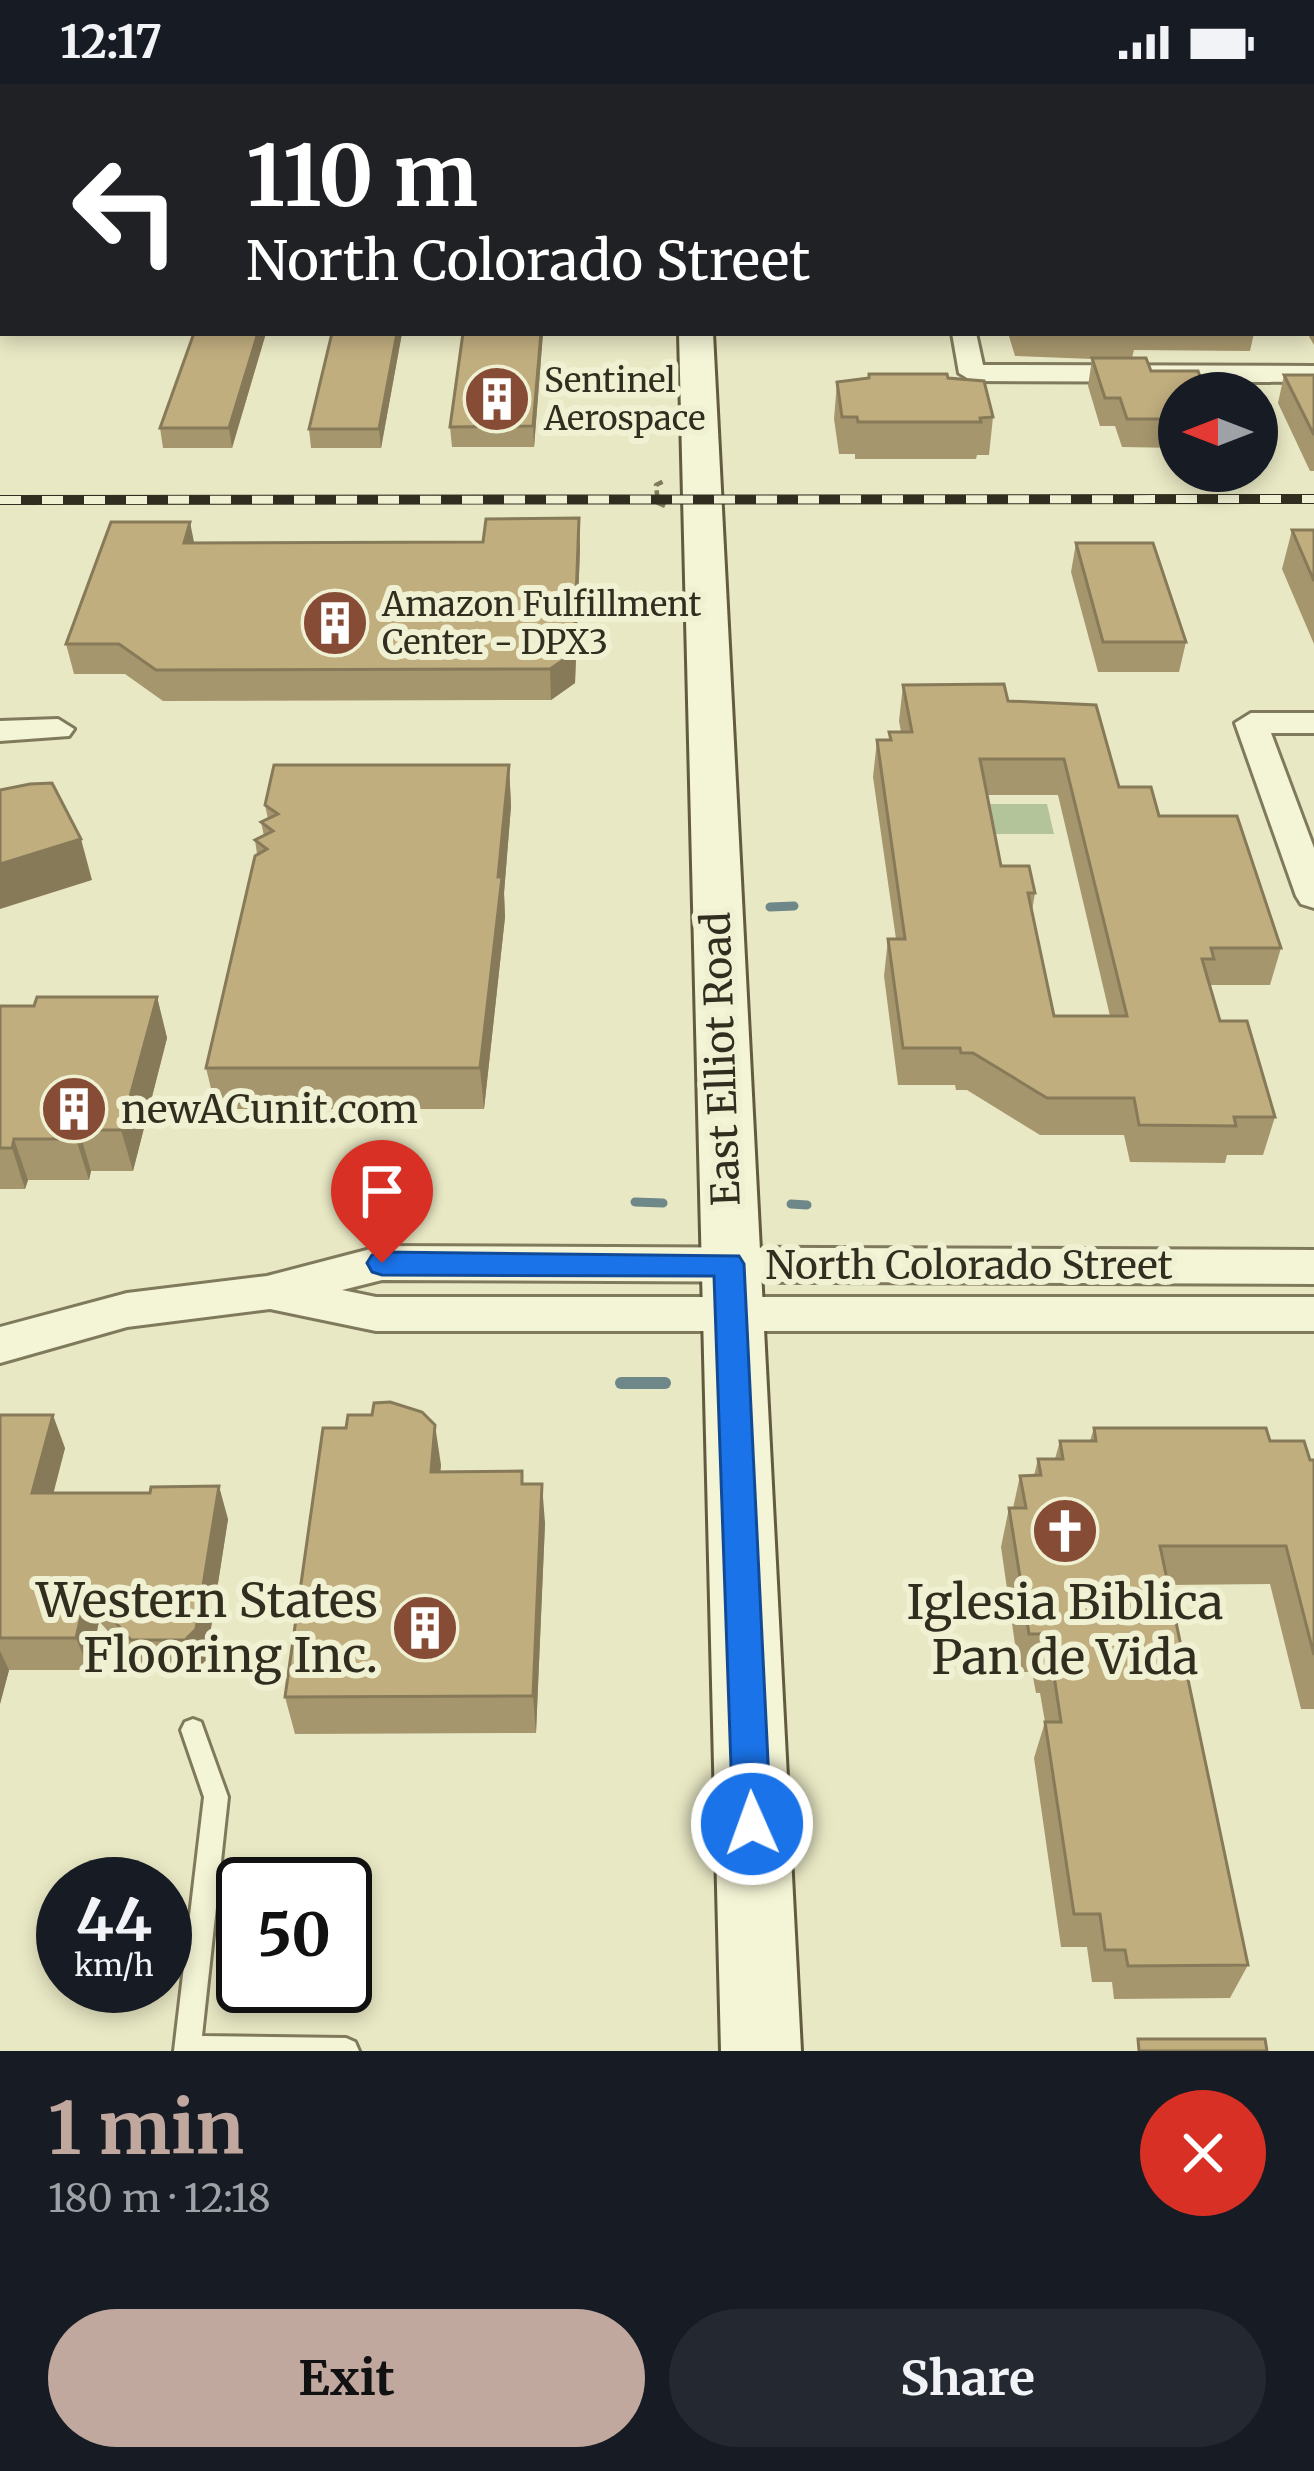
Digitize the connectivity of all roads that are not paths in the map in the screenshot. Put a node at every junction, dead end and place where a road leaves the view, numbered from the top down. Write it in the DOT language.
graph roads {
  1 [pos="696,336"];
  2 [pos="965,336"];
  3 [pos="1314,374"];
  4 [pos="1314,723"];
  5 [pos="58,729"];
  6 [pos="0,731"];
  7 [pos="1314,896"];
  8 [pos="1314,1267"];
  9 [pos="730,1290"];
  10 [pos="1314,1315"];
  11 [pos="0,1345"];
  12 [pos="193,1730"];
  13 [pos="346,2051"];
  14 [pos="761,2051"];
  1 -- 9 [label="main road, East Elliot Road"];
  2 -- 3 [label="street"];
  4 -- 7 [label="street"];
  5 -- 6 [label="street"];
  8 -- 9 [label="street, North Colorado Street"];
  9 -- 10 [label="street, North Colorado Street"];
  9 -- 11 [label="street, North Colorado Street"];
  9 -- 14 [label="main road, East Elliot Road"];
  12 -- 13 [label="lane"];
}
